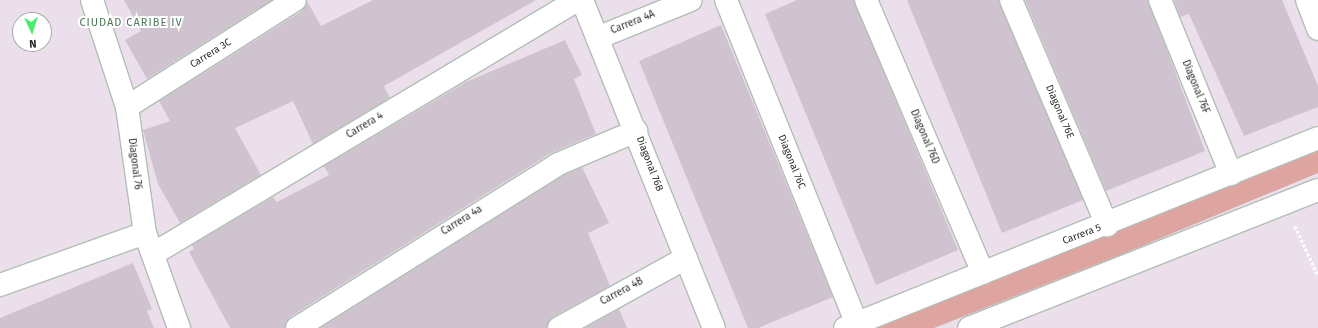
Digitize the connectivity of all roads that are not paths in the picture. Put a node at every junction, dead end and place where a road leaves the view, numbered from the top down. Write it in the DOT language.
graph roads {
  1 [pos="92,0"];
  2 [pos="295,0"];
  3 [pos="578,0"];
  4 [pos="582,0"];
  5 [pos="691,0"];
  6 [pos="726,0"];
  7 [pos="866,0"];
  8 [pos="1011,0"];
  9 [pos="1160,0"];
  10 [pos="1307,0"];
  11 [pos="1318,29"];
  12 [pos="597,38"];
  13 [pos="127,107"];
  14 [pos="636,131"];
  15 [pos="1318,138"];
  16 [pos="1231,174"];
  17 [pos="1318,190"];
  18 [pos="1107,225"];
  19 [pos="145,233"];
  20 [pos="153,254"];
  21 [pos="686,258"];
  22 [pos="983,273"];
  23 [pos="0,285"];
  24 [pos="851,326"];
  25 [pos="179,328"];
  26 [pos="297,328"];
  27 [pos="558,328"];
  28 [pos="714,328"];
  29 [pos="968,328"];
  1 -- 13 [label="street, Diagonal 76"];
  2 -- 13 [label="street, Carrera 3C"];
  3 -- 20 [label="street, Carrera 4"];
  4 -- 12 [label="street, Diagonal 76B"];
  5 -- 12 [label="street, Carrera 4A"];
  6 -- 24 [label="street, Diagonal 76C"];
  7 -- 22 [label="street, Diagonal 76D"];
  8 -- 18 [label="street, Diagonal 76E"];
  9 -- 16 [label="street, Diagonal 76F"];
  10 -- 11 [label="street"];
  12 -- 14 [label="street, Diagonal 76B"];
  13 -- 19 [label="street, Diagonal 76"];
  14 -- 21 [label="street, Diagonal 76B"];
  14 -- 26 [label="street, Carrera 4a"];
  15 -- 16 [label="street, Carrera 5"];
  16 -- 18 [label="street, Carrera 5"];
  17 -- 29 [label="street"];
  18 -- 22 [label="street, Carrera 5"];
  19 -- 20 [label="street, Diagonal 76"];
  19 -- 23 [label="street"];
  20 -- 25 [label="street, Diagonal 76"];
  21 -- 27 [label="street, Carrera 4B"];
  21 -- 28 [label="street, Diagonal 76B"];
  22 -- 24 [label="street, Carrera 5"];
}
